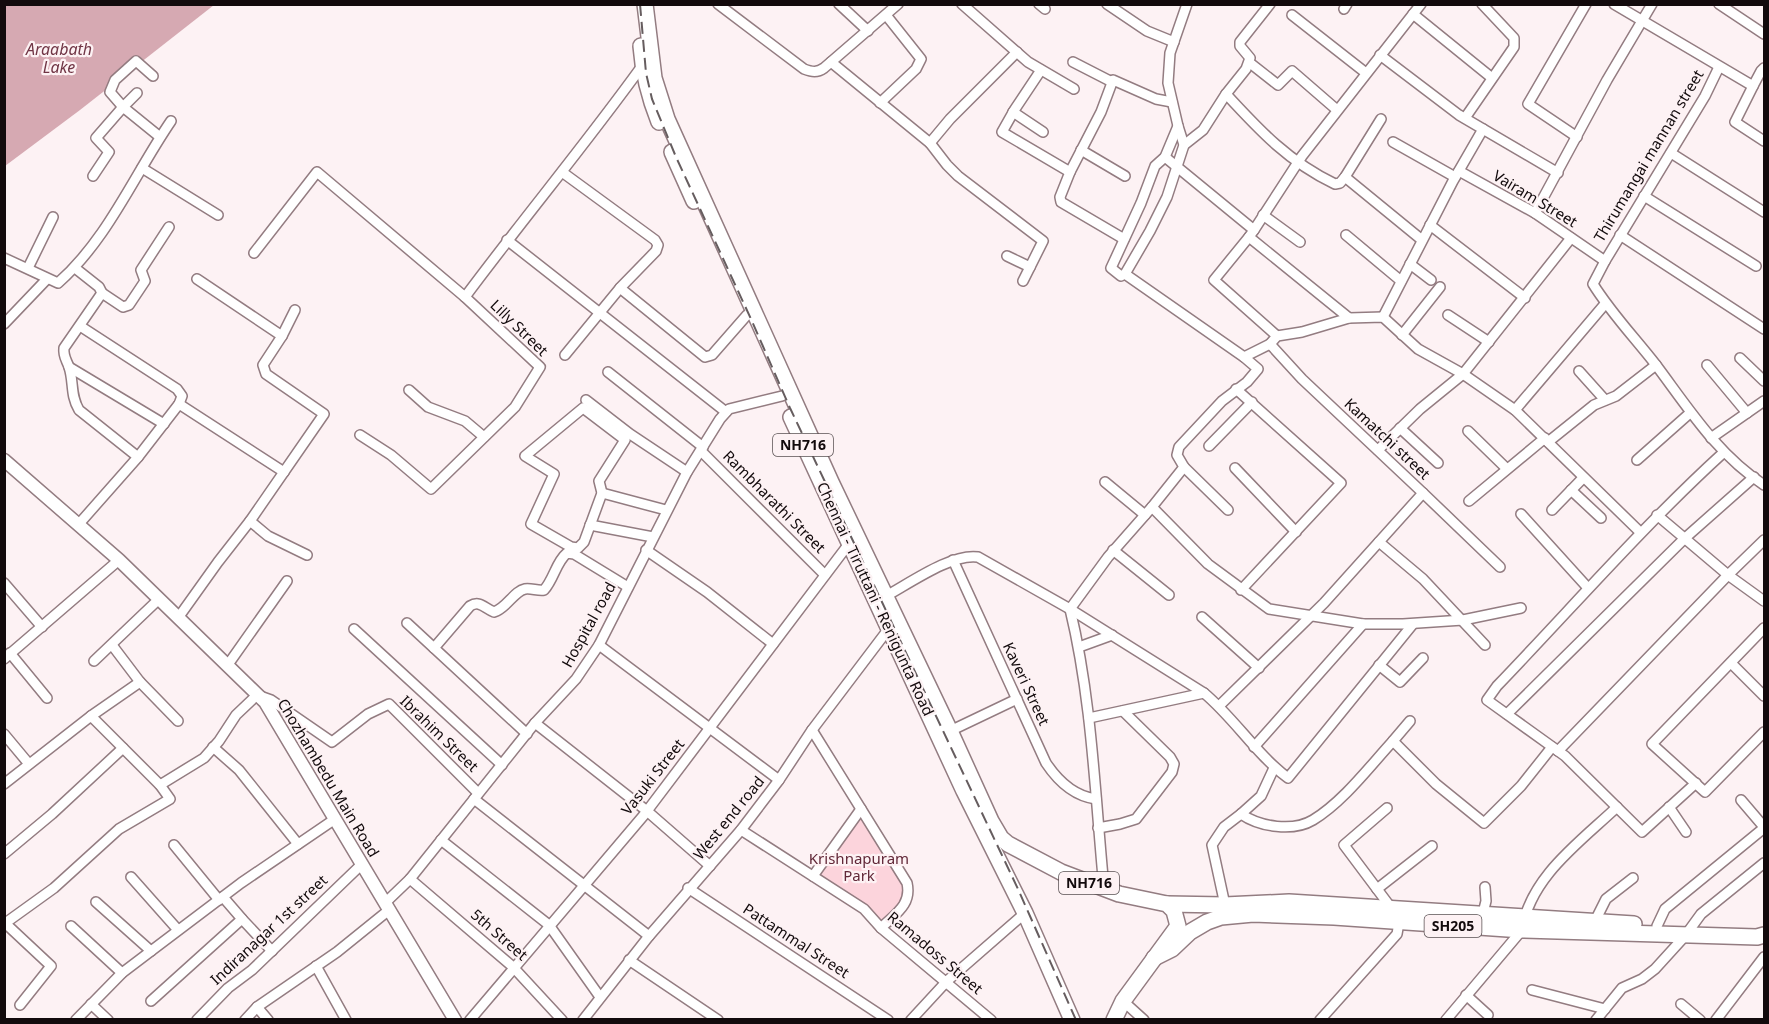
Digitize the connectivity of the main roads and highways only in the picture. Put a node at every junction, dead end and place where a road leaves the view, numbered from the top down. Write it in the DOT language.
graph roads {
  1 [pos="637,4"];
  2 [pos="645,4"];
  3 [pos="648,66"];
  4 [pos="853,539"];
  5 [pos="894,626"];
  6 [pos="1017,849"];
  7 [pos="1006,874"];
  8 [pos="1167,904"];
  9 [pos="1397,914"];
  10 [pos="1523,923"];
  11 [pos="1688,932"];
  12 [pos="1762,932"];
  13 [pos="1154,958"];
  14 [pos="1072,1020"];
  15 [pos="1114,1020"];
  1 -- 3 [label="main road, Chennai - Tiruttani - Renigunta Road / NH716"];
  2 -- 3 [label="main road, Chennai - Tiruttani - Renigunta Road / NH716"];
  3 -- 4 [label="main road, Chennai - Tiruttani - Renigunta Road / NH716"];
  3 -- 4 [label="main road, Chennai - Tiruttani - Renigunta Road / NH716"];
  4 -- 5 [label="main road, Chennai - Tiruttani - Renigunta Road / NH716"];
  4 -- 5 [label="main road, Chennai - Tiruttani - Renigunta Road / NH716"];
  5 -- 6 [label="main road, Chennai - Tiruttani - Renigunta Road / NH716"];
  5 -- 7 [label="main road, Chennai - Tiruttani - Renigunta Road / NH716"];
  6 -- 7 [label="main road"];
  6 -- 8 [label="main road, NH716"];
  7 -- 14 [label="main road, Chennai - Tiruttani - Renigunta Road / NH716"];
  8 -- 9 [label="main road, SH205"];
  8 -- 13 [label="main road"];
  9 -- 10 [label="main road, SH205"];
  9 -- 10 [label="main road, SH205"];
  9 -- 13 [label="main road, SH205"];
  10 -- 11 [label="main road, SH205"];
  10 -- 11 [label="main road, SH205"];
  11 -- 12 [label="main road, SH205"];
  13 -- 15 [label="main road"];
}
